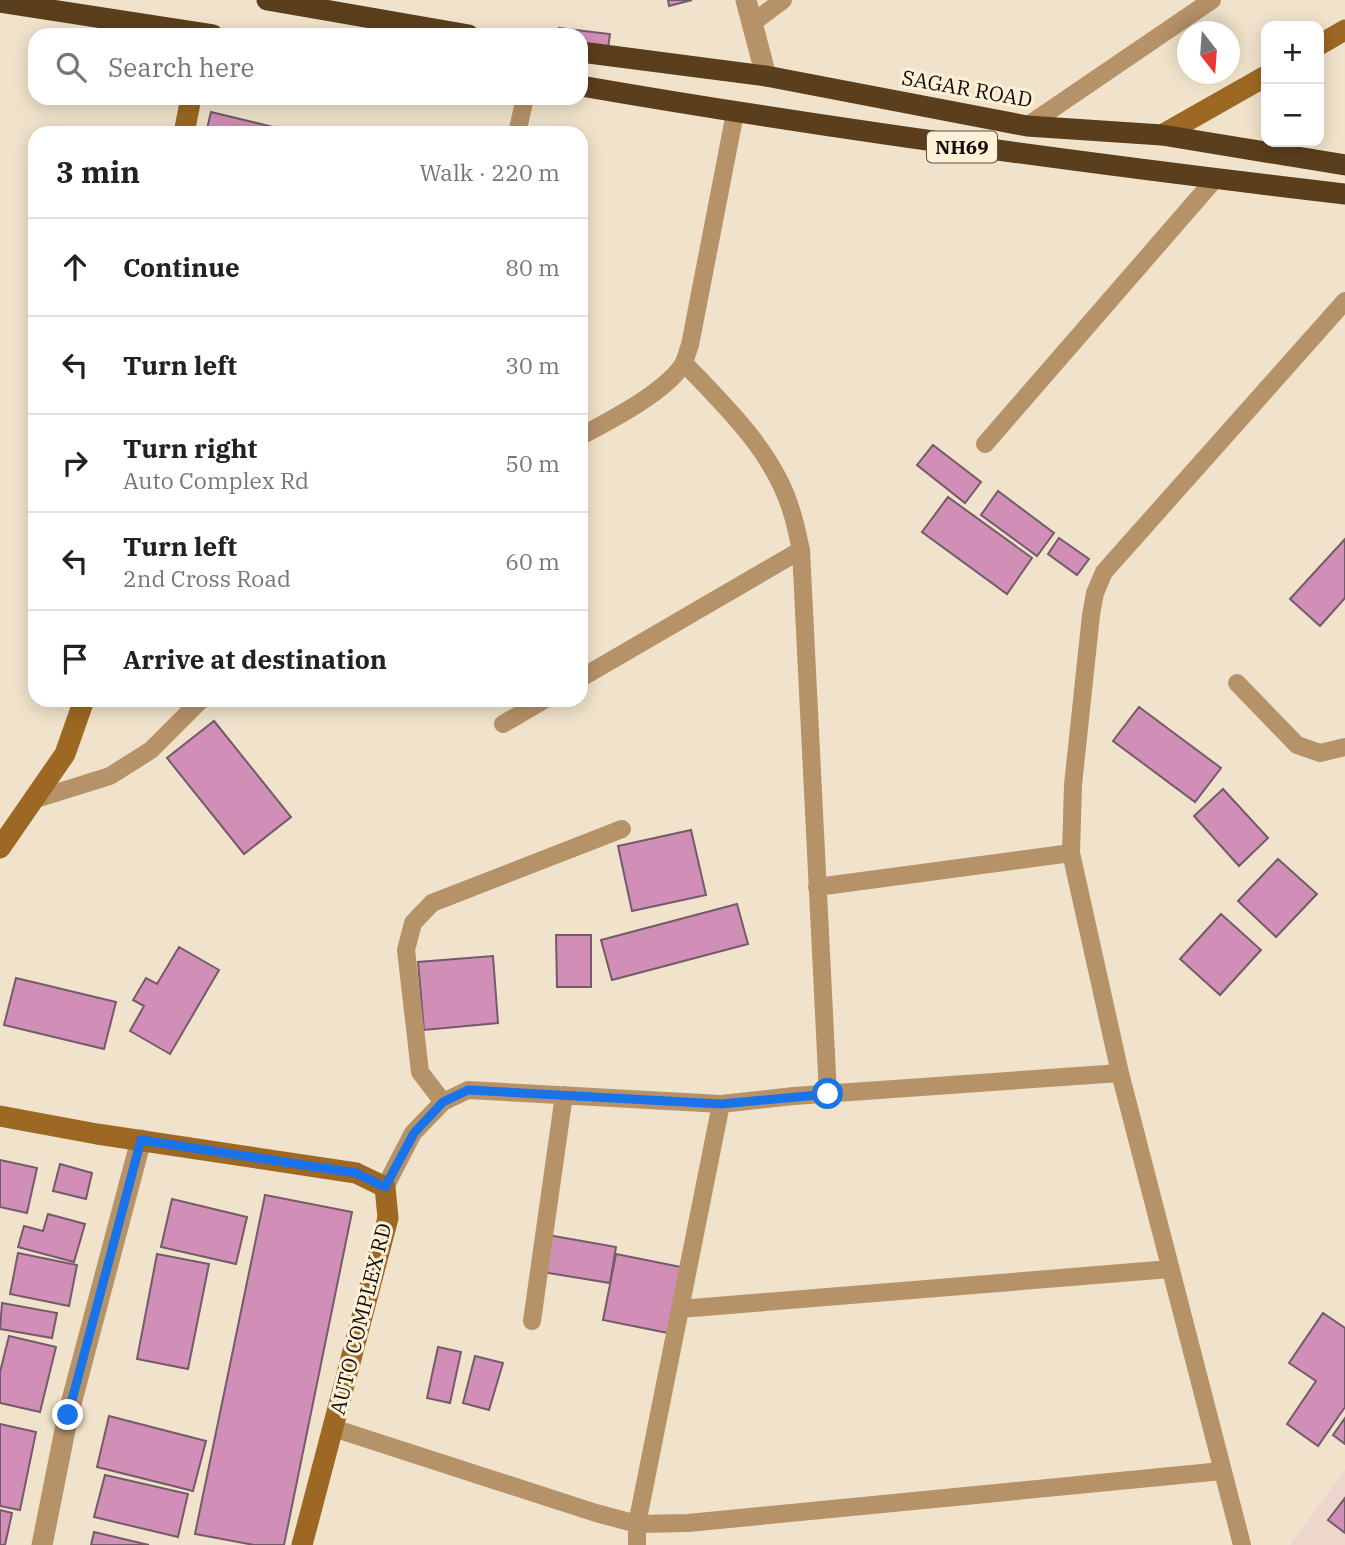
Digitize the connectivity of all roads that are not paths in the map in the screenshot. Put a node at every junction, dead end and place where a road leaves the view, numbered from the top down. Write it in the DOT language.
graph roads {
  1 [pos="267,0"];
  2 [pos="746,0"];
  3 [pos="783,0"];
  4 [pos="1212,0"];
  5 [pos="0,2"];
  6 [pos="751,24"];
  7 [pos="162,28"];
  8 [pos="429,28"];
  9 [pos="1345,30"];
  10 [pos="1324,43"];
  11 [pos="588,53"];
  12 [pos="766,76"];
  13 [pos="1261,78"];
  14 [pos="588,87"];
  15 [pos="190,105"];
  16 [pos="523,105"];
  17 [pos="735,113"];
  18 [pos="185,126"];
  19 [pos="519,126"];
  20 [pos="1027,126"];
  21 [pos="1162,135"];
  22 [pos="1345,165"];
  23 [pos="1214,179"];
  24 [pos="1345,194"];
  25 [pos="1345,301"];
  26 [pos="684,363"];
  27 [pos="588,432"];
  28 [pos="985,444"];
  29 [pos="801,550"];
  30 [pos="588,674"];
  31 [pos="1237,683"];
  32 [pos="82,707"];
  33 [pos="194,707"];
  34 [pos="532,707"];
  35 [pos="503,724"];
  36 [pos="1345,747"];
  37 [pos="33,800"];
  38 [pos="622,829"];
  39 [pos="0,848"];
  40 [pos="1072,853"];
  41 [pos="817,887"];
  42 [pos="1120,1073"];
  43 [pos="828,1094"];
  44 [pos="564,1095"];
  45 [pos="443,1102"];
  46 [pos="721,1104"];
  47 [pos="0,1115"];
  48 [pos="141,1140"];
  49 [pos="385,1187"];
  50 [pos="1170,1269"];
  51 [pos="680,1309"];
  52 [pos="532,1321"];
  53 [pos="332,1428"];
  54 [pos="1222,1471"];
  55 [pos="637,1524"];
  56 [pos="42,1545"];
  57 [pos="302,1545"];
  58 [pos="637,1545"];
  59 [pos="1242,1545"];
  1 -- 8 [label="highway"];
  2 -- 6 [label="street"];
  3 -- 6 [label="lane"];
  4 -- 20 [label="lane"];
  5 -- 7 [label="highway"];
  6 -- 12 [label="street"];
  9 -- 10 [label="street"];
  11 -- 12 [label="highway, SAGAR ROAD / NH69"];
  12 -- 20 [label="highway, SAGAR ROAD / NH69"];
  13 -- 21 [label="street"];
  14 -- 17 [label="highway, NH69"];
  15 -- 18 [label="street"];
  16 -- 19 [label="lane"];
  17 -- 23 [label="highway, NH69"];
  17 -- 26 [label="lane"];
  20 -- 21 [label="highway, SAGAR ROAD / NH69"];
  21 -- 22 [label="highway, SAGAR ROAD / NH69"];
  23 -- 24 [label="highway, NH69"];
  23 -- 28 [label="lane"];
  25 -- 40 [label="lane"];
  26 -- 27 [label="lane"];
  26 -- 29 [label="lane"];
  29 -- 30 [label="lane"];
  29 -- 41 [label="lane"];
  31 -- 36 [label="lane"];
  32 -- 37 [label="street"];
  33 -- 37 [label="lane"];
  34 -- 35 [label="lane"];
  37 -- 39 [label="street"];
  38 -- 45 [label="lane"];
  40 -- 41 [label="lane"];
  40 -- 42 [label="lane"];
  41 -- 43 [label="lane"];
  42 -- 43 [label="lane"];
  42 -- 50 [label="lane"];
  43 -- 46 [label="lane"];
  44 -- 45 [label="lane"];
  44 -- 46 [label="lane"];
  44 -- 52 [label="lane"];
  45 -- 49 [label="lane"];
  46 -- 51 [label="lane"];
  47 -- 48 [label="street"];
  48 -- 49 [label="street"];
  48 -- 56 [label="street"];
  49 -- 53 [label="street, AUTO COMPLEX RD"];
  50 -- 51 [label="lane"];
  50 -- 54 [label="lane"];
  51 -- 55 [label="lane"];
  53 -- 55 [label="lane"];
  53 -- 57 [label="street, AUTO COMPLEX RD"];
  54 -- 55 [label="lane"];
  54 -- 59 [label="lane"];
  55 -- 58 [label="lane"];
}
